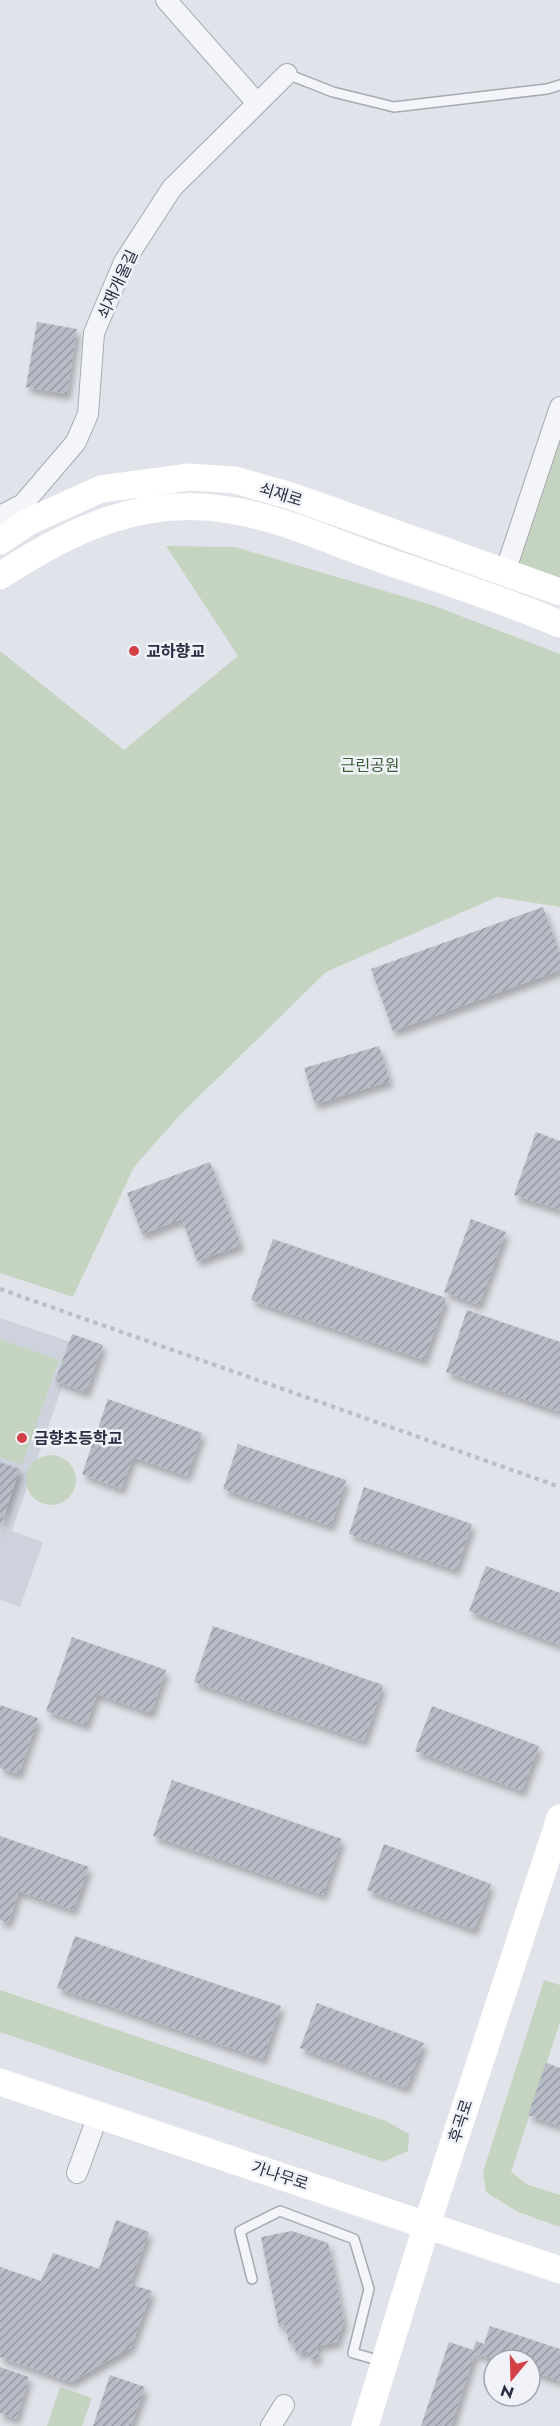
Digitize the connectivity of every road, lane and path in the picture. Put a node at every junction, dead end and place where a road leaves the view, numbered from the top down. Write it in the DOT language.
graph roads {
  1 [pos="166,0"];
  2 [pos="286,74"];
  3 [pos="560,85"];
  4 [pos="257,103"];
  5 [pos="560,407"];
  6 [pos="0,516"];
  7 [pos="0,541"];
  8 [pos="505,572"];
  9 [pos="0,576"];
  10 [pos="560,592"];
  11 [pos="560,624"];
  12 [pos="0,1289"];
  13 [pos="560,1487"];
  14 [pos="560,1818"];
  15 [pos="0,2082"];
  16 [pos="98,2115"];
  17 [pos="77,2173"];
  18 [pos="427,2224"];
  19 [pos="560,2270"];
  20 [pos="252,2279"];
  21 [pos="387,2362"];
  22 [pos="284,2405"];
  23 [pos="271,2426"];
  24 [pos="365,2426"];
  1 -- 4 [label="street"];
  2 -- 3 [label="lane"];
  2 -- 4 [label="street, 쇠재개울길"];
  4 -- 6 [label="street, 쇠재개울길"];
  5 -- 8 [label="street"];
  7 -- 8 [label="street, 쇠재로"];
  8 -- 10 [label="street, 쇠재로"];
  9 -- 11 [label="street"];
  12 -- 13 [label="path"];
  14 -- 18 [label="street, 후곡로"];
  15 -- 16 [label="street, 가나무로"];
  16 -- 17 [label="street"];
  16 -- 18 [label="street, 가나무로"];
  18 -- 19 [label="street, 가나무로"];
  18 -- 21 [label="street, 후곡로"];
  20 -- 21 [label="lane"];
  21 -- 24 [label="street, 후곡로"];
  22 -- 23 [label="street"];
}
